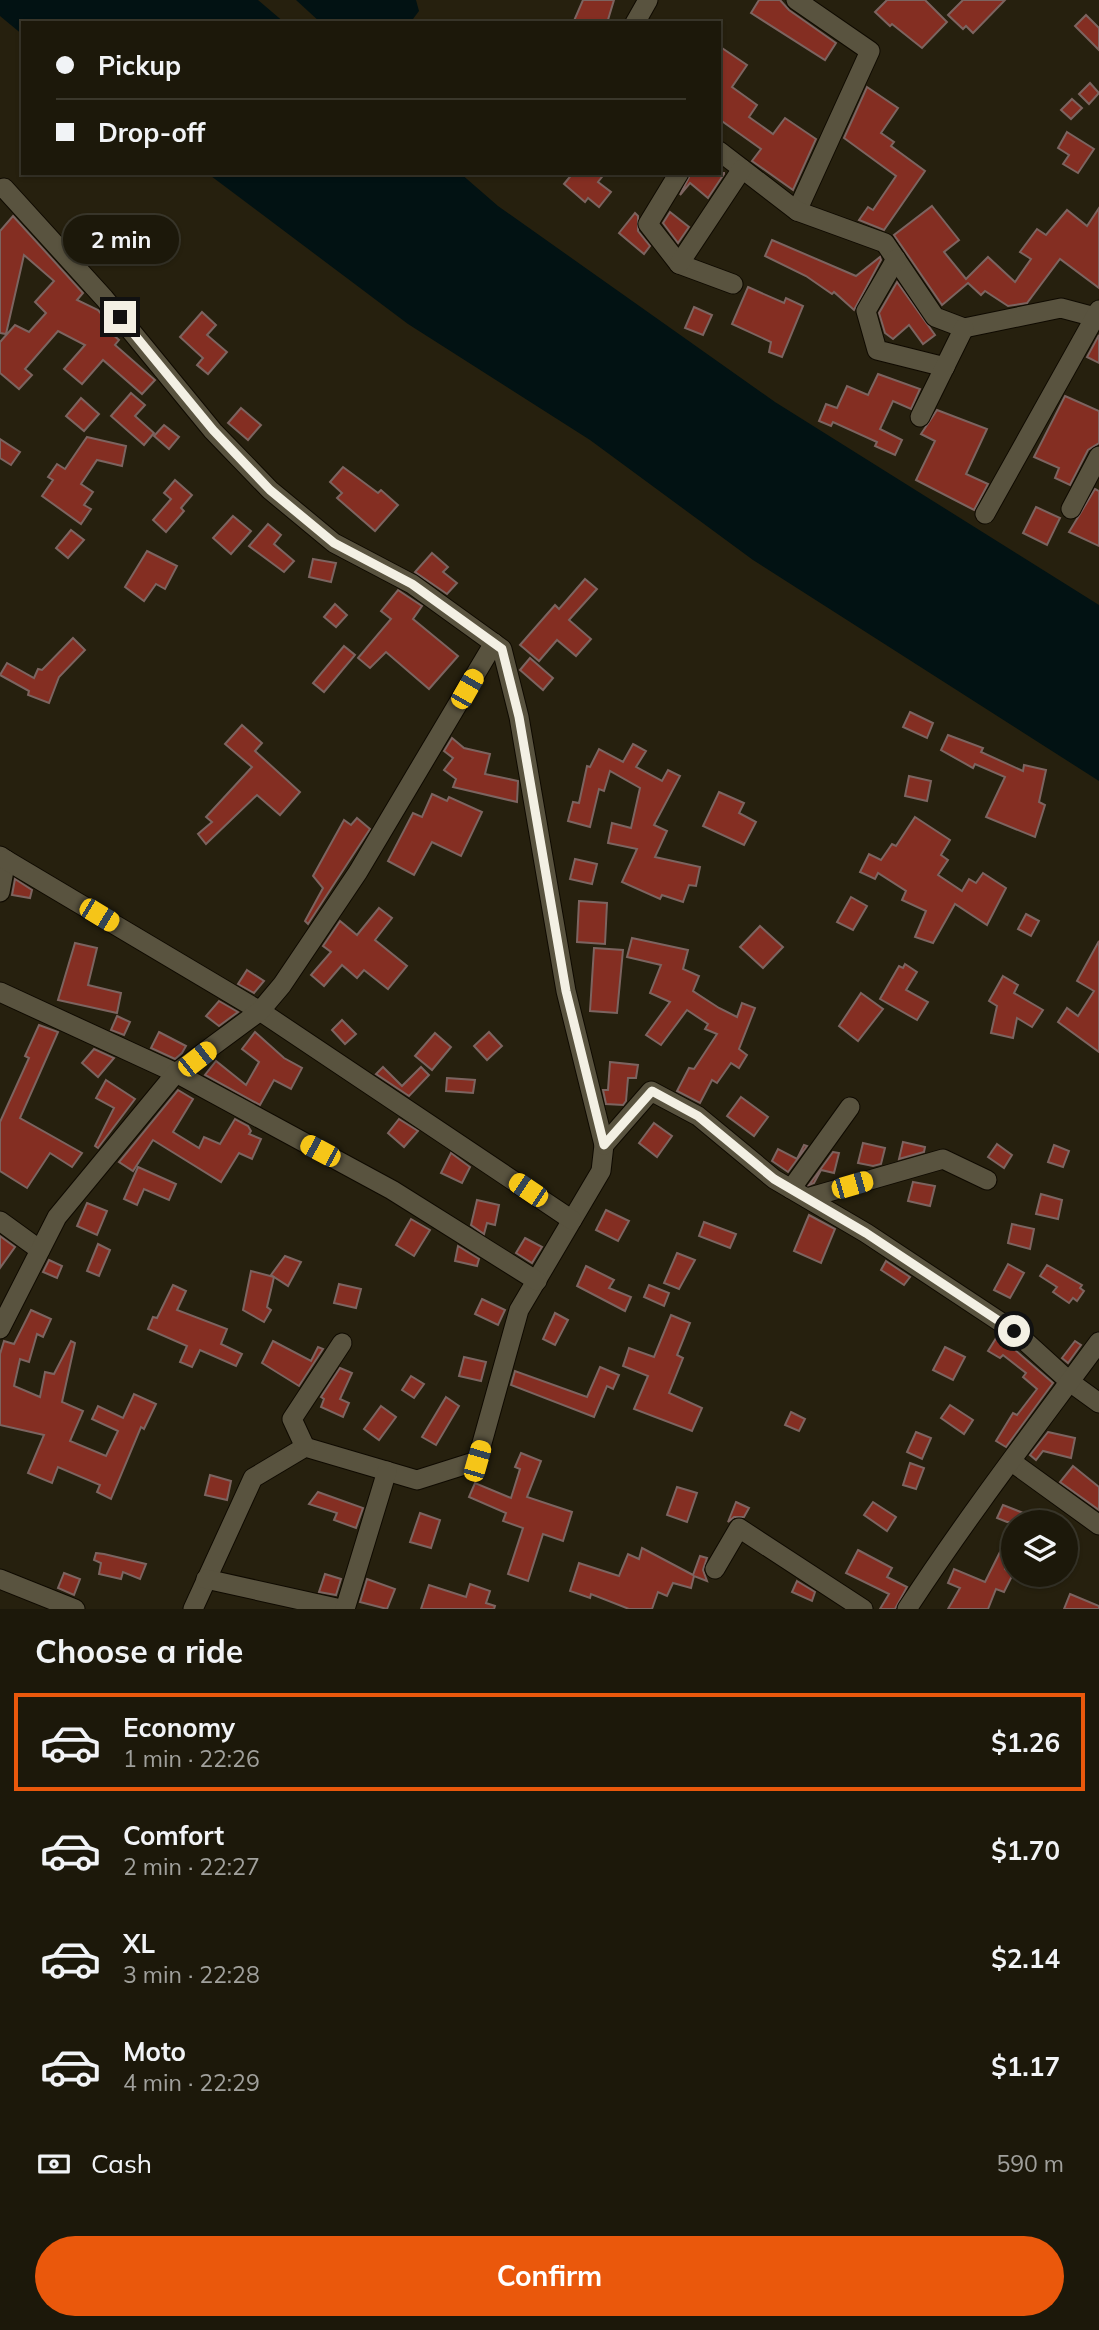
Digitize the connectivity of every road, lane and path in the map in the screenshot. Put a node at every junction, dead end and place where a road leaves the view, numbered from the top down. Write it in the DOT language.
graph roads {
  1 [pos="648,0"];
  2 [pos="796,0"];
  3 [pos="636,21"];
  4 [pos="721,153"];
  5 [pos="0,168"];
  6 [pos="742,169"];
  7 [pos="678,175"];
  8 [pos="2,193"];
  9 [pos="797,211"];
  10 [pos="896,260"];
  11 [pos="679,264"];
  12 [pos="733,284"];
  13 [pos="1097,315"];
  14 [pos="964,328"];
  15 [pos="945,367"];
  16 [pos="920,417"];
  17 [pos="1099,456"];
  18 [pos="1071,509"];
  19 [pos="985,514"];
  20 [pos="494,643"];
  21 [pos="3,858"];
  22 [pos="0,892"];
  23 [pos="0,992"];
  24 [pos="260,1010"];
  25 [pos="176,1073"];
  26 [pos="850,1107"];
  27 [pos="604,1145"];
  28 [pos="987,1180"];
  29 [pos="799,1194"];
  30 [pos="572,1220"];
  31 [pos="0,1221"];
  32 [pos="40,1250"];
  33 [pos="537,1281"];
  34 [pos="0,1329"];
  35 [pos="1099,1342"];
  36 [pos="342,1343"];
  37 [pos="1070,1382"];
  38 [pos="1099,1403"];
  39 [pos="305,1447"];
  40 [pos="1012,1462"];
  41 [pos="387,1471"];
  42 [pos="1099,1525"];
  43 [pos="715,1569"];
  44 [pos="0,1579"];
  45 [pos="206,1579"];
  46 [pos="75,1609"];
  47 [pos="193,1609"];
  48 [pos="343,1609"];
  49 [pos="863,1609"];
  50 [pos="907,1609"];
  1 -- 3 [label="street"];
  2 -- 9 [label="street"];
  4 -- 6 [label="street"];
  5 -- 8 [label="street"];
  6 -- 9 [label="street"];
  6 -- 11 [label="street"];
  7 -- 11 [label="street"];
  8 -- 20 [label="street"];
  9 -- 10 [label="street"];
  10 -- 14 [label="street"];
  10 -- 15 [label="street"];
  11 -- 12 [label="street"];
  13 -- 14 [label="street"];
  13 -- 19 [label="street"];
  14 -- 15 [label="street"];
  15 -- 16 [label="street"];
  17 -- 18 [label="street"];
  20 -- 24 [label="street"];
  20 -- 27 [label="street"];
  21 -- 22 [label="street"];
  21 -- 24 [label="street"];
  23 -- 25 [label="street"];
  24 -- 25 [label="street"];
  24 -- 30 [label="street"];
  25 -- 32 [label="street"];
  25 -- 33 [label="street"];
  26 -- 29 [label="street"];
  27 -- 29 [label="street"];
  27 -- 30 [label="street"];
  28 -- 29 [label="street"];
  29 -- 37 [label="street"];
  30 -- 33 [label="street"];
  31 -- 32 [label="street"];
  32 -- 34 [label="street"];
  33 -- 41 [label="street"];
  35 -- 37 [label="street"];
  36 -- 39 [label="street"];
  37 -- 38 [label="street"];
  37 -- 40 [label="street"];
  39 -- 41 [label="street"];
  39 -- 45 [label="street"];
  40 -- 42 [label="street"];
  40 -- 50 [label="street"];
  41 -- 48 [label="street"];
  43 -- 49 [label="street"];
  44 -- 46 [label="street"];
  45 -- 47 [label="street"];
  45 -- 48 [label="street"];
}
